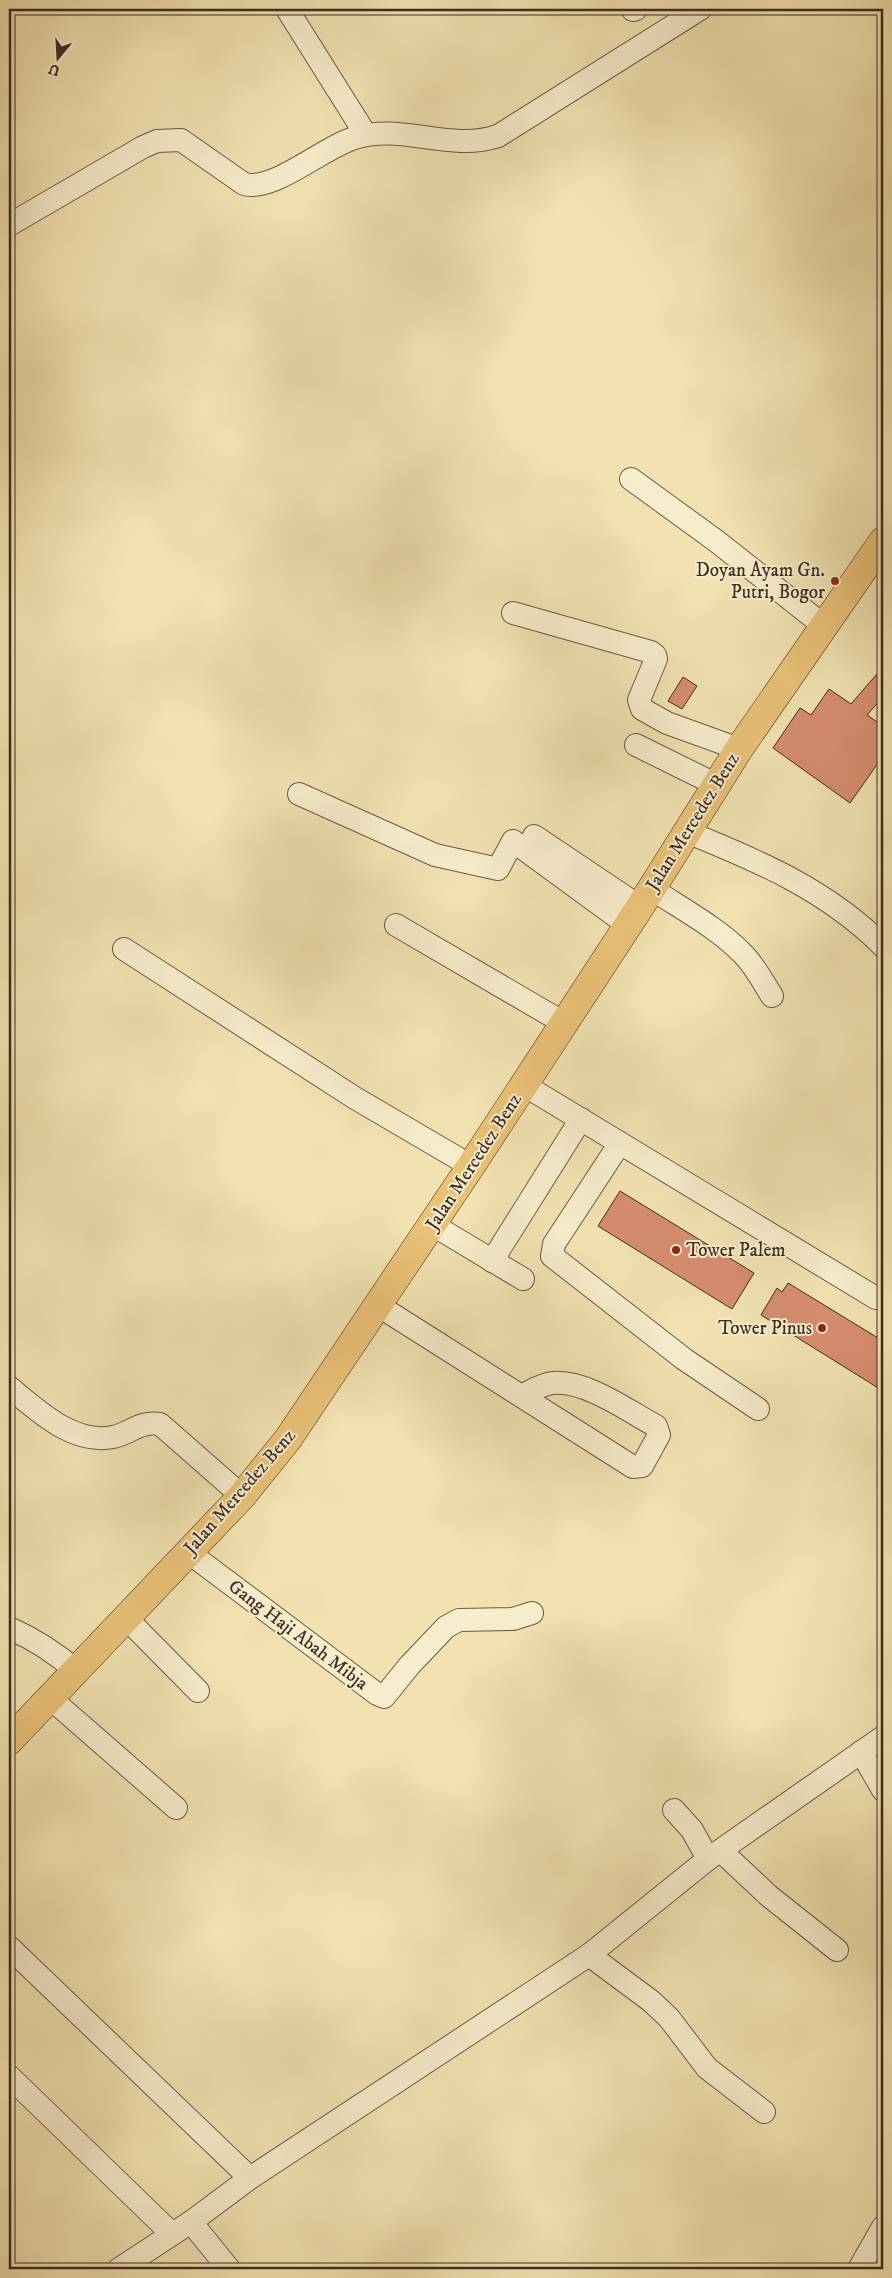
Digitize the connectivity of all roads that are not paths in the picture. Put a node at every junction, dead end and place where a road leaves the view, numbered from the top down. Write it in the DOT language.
graph roads {
  1 [pos="287,9"];
  2 [pos="700,9"];
  3 [pos="366,135"];
  4 [pos="9,225"];
  5 [pos="631,480"];
  6 [pos="883,541"];
  7 [pos="513,613"];
  8 [pos="823,625"];
  9 [pos="667,723"];
  10 [pos="739,749"];
  11 [pos="717,785"];
  12 [pos="299,794"];
  13 [pos="687,832"];
  14 [pos="534,836"];
  15 [pos="640,907"];
  16 [pos="396,925"];
  17 [pos="883,946"];
  18 [pos="124,949"];
  19 [pos="772,996"];
  20 [pos="564,1023"];
  21 [pos="524,1085"];
  22 [pos="581,1119"];
  23 [pos="620,1143"];
  24 [pos="472,1166"];
  25 [pos="432,1225"];
  26 [pos="492,1261"];
  27 [pos="523,1279"];
  28 [pos="876,1298"];
  29 [pos="378,1306"];
  30 [pos="9,1388"];
  31 [pos="521,1396"];
  32 [pos="758,1409"];
  33 [pos="242,1496"];
  34 [pos="188,1552"];
  35 [pos="532,1613"];
  36 [pos="126,1618"];
  37 [pos="9,1628"];
  38 [pos="76,1671"];
  39 [pos="198,1691"];
  40 [pos="50,1698"];
  41 [pos="883,1736"];
  42 [pos="10,1737"];
  43 [pos="861,1752"];
  44 [pos="883,1790"];
  45 [pos="176,1808"];
  46 [pos="674,1810"];
  47 [pos="714,1855"];
  48 [pos="9,1948"];
  49 [pos="837,1950"];
  50 [pos="589,1955"];
  51 [pos="9,2076"];
  52 [pos="764,2112"];
  53 [pos="250,2178"];
  54 [pos="191,2222"];
  55 [pos="883,2227"];
  56 [pos="171,2233"];
  57 [pos="119,2269"];
  58 [pos="229,2269"];
  59 [pos="859,2269"];
  1 -- 3 [label="street"];
  2 -- 3 [label="street"];
  3 -- 4 [label="street"];
  5 -- 8 [label="street"];
  6 -- 8 [label="main road, Jalan Mercedez Benz"];
  7 -- 9 [label="street"];
  8 -- 10 [label="main road, Jalan Mercedez Benz"];
  9 -- 10 [label="street"];
  9 -- 11 [label="street"];
  10 -- 11 [label="main road, Jalan Mercedez Benz"];
  11 -- 13 [label="main road, Jalan Mercedez Benz"];
  12 -- 15 [label="street"];
  13 -- 15 [label="main road, Jalan Mercedez Benz"];
  13 -- 17 [label="street"];
  14 -- 15 [label="street"];
  15 -- 19 [label="street"];
  15 -- 20 [label="main road, Jalan Mercedez Benz"];
  16 -- 20 [label="street"];
  18 -- 24 [label="street"];
  20 -- 21 [label="main road, Jalan Mercedez Benz"];
  21 -- 22 [label="street"];
  21 -- 24 [label="main road, Jalan Mercedez Benz"];
  22 -- 23 [label="street"];
  22 -- 26 [label="street"];
  23 -- 28 [label="street"];
  23 -- 32 [label="street"];
  24 -- 25 [label="main road, Jalan Mercedez Benz"];
  25 -- 26 [label="street"];
  25 -- 29 [label="main road, Jalan Mercedez Benz"];
  26 -- 27 [label="street"];
  29 -- 31 [label="street"];
  29 -- 33 [label="main road, Jalan Mercedez Benz"];
  30 -- 33 [label="street"];
  31 -- 31 [label="street"];
  33 -- 34 [label="main road, Jalan Mercedez Benz"];
  34 -- 35 [label="street, Gang Haji Abah Mibja"];
  34 -- 36 [label="main road, Jalan Mercedez Benz"];
  36 -- 38 [label="main road, Jalan Mercedez Benz"];
  36 -- 39 [label="street"];
  37 -- 38 [label="street"];
  38 -- 40 [label="main road, Jalan Mercedez Benz"];
  40 -- 42 [label="main road, Jalan Mercedez Benz"];
  40 -- 45 [label="street"];
  41 -- 43 [label="street"];
  43 -- 44 [label="street"];
  43 -- 47 [label="street"];
  46 -- 47 [label="street"];
  47 -- 49 [label="street"];
  47 -- 50 [label="street"];
  48 -- 53 [label="street"];
  50 -- 52 [label="street"];
  50 -- 53 [label="street"];
  51 -- 56 [label="street"];
  53 -- 54 [label="street"];
  54 -- 56 [label="street"];
  54 -- 58 [label="street"];
  55 -- 59 [label="street"];
  56 -- 57 [label="street"];
}
